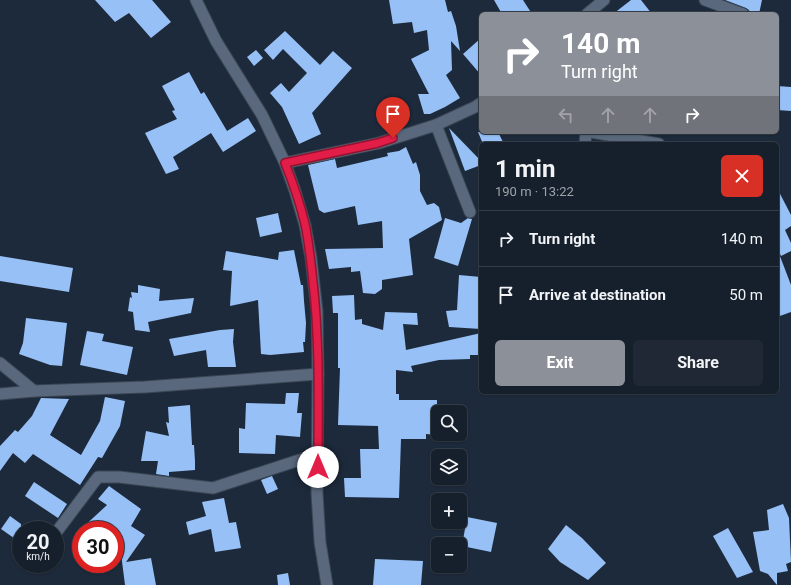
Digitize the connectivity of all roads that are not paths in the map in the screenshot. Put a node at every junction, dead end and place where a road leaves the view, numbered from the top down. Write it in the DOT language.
graph roads {
  1 [pos="196,0"];
  2 [pos="604,0"];
  3 [pos="705,0"];
  4 [pos="589,12"];
  5 [pos="738,12"];
  6 [pos="479,104"];
  7 [pos="436,125"];
  8 [pos="602,134"];
  9 [pos="648,142"];
  10 [pos="285,163"];
  11 [pos="470,212"];
  12 [pos="0,363"];
  13 [pos="318,374"];
  14 [pos="34,391"];
  15 [pos="0,394"];
  16 [pos="318,454"];
  17 [pos="64,522"];
  18 [pos="327,585"];
  1 -- 10 [label="street"];
  2 -- 4 [label="street"];
  3 -- 5 [label="street"];
  6 -- 7 [label="street"];
  7 -- 10 [label="street"];
  7 -- 11 [label="street"];
  8 -- 9 [label="street"];
  10 -- 13 [label="street"];
  12 -- 14 [label="street"];
  13 -- 14 [label="street"];
  13 -- 16 [label="street"];
  14 -- 15 [label="street"];
  16 -- 17 [label="street"];
  16 -- 18 [label="street"];
}
